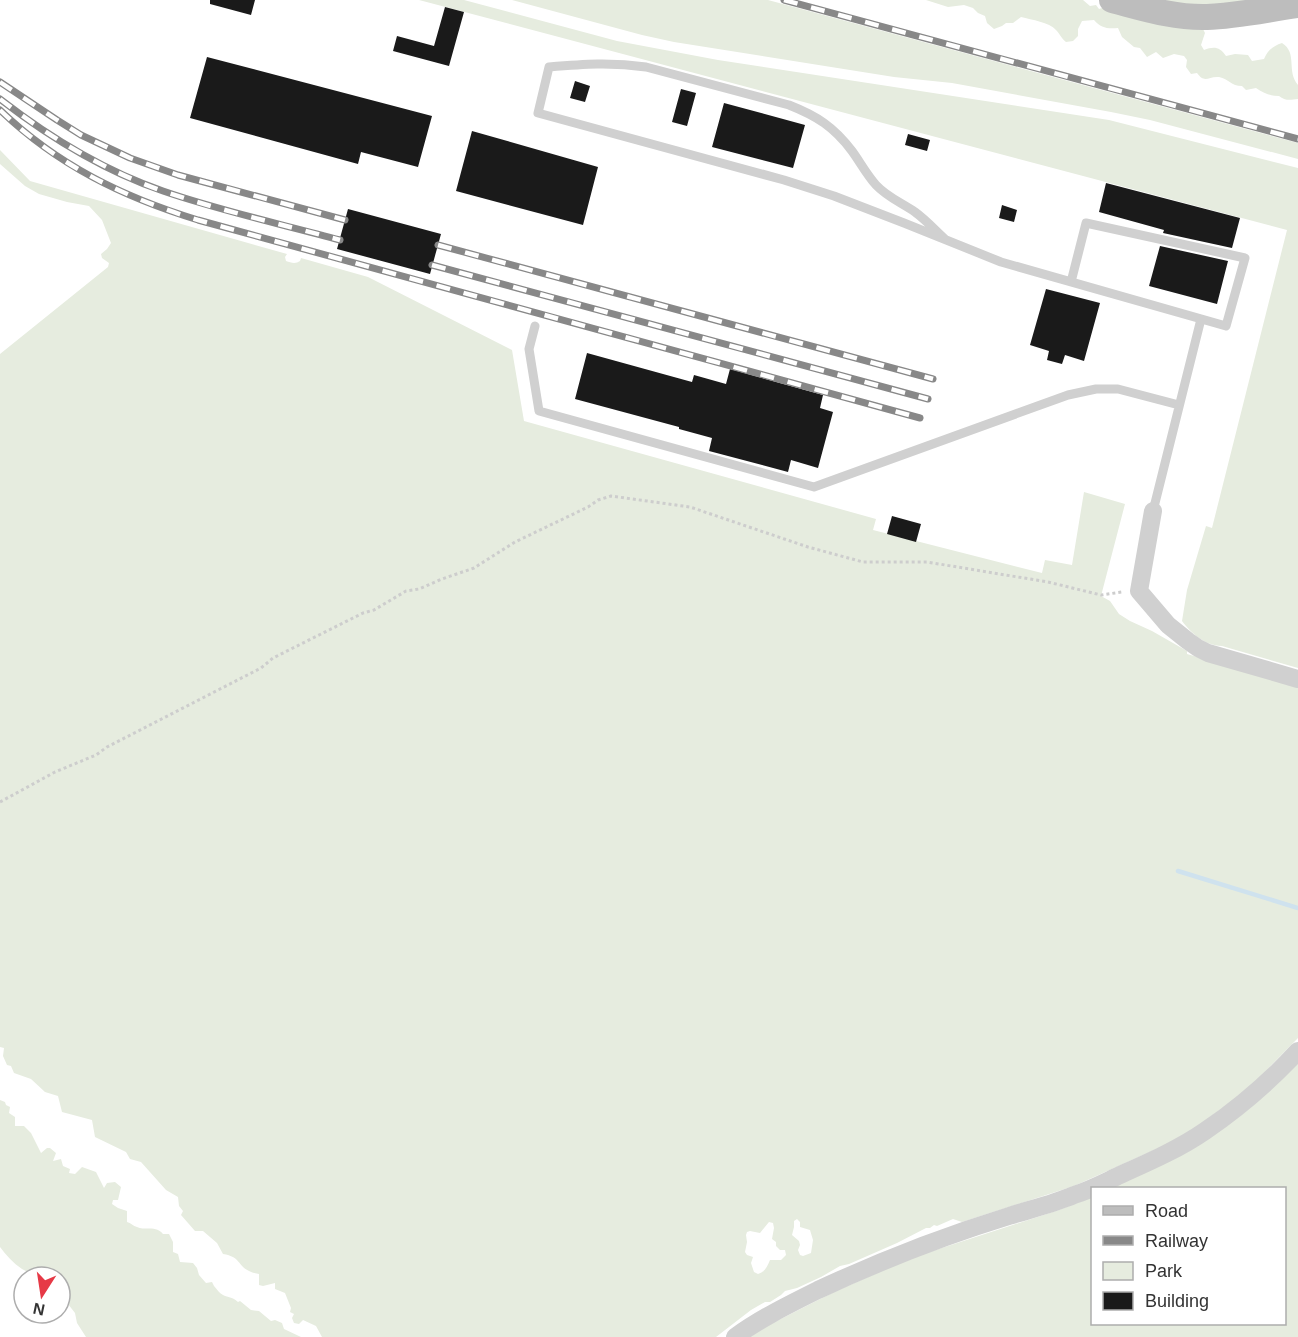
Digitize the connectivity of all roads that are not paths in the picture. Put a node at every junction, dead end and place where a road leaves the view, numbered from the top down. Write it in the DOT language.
graph roads {
  1 [pos="1112,0"];
  2 [pos="1146,4"];
  3 [pos="1298,5"];
  4 [pos="946,240"];
  5 [pos="1071,282"];
  6 [pos="1201,319"];
  7 [pos="535,326"];
  8 [pos="1179,405"];
  9 [pos="1153,512"];
  10 [pos="1298,679"];
  11 [pos="1298,1051"];
  12 [pos="1092,1187"];
  13 [pos="1091,1188"];
  14 [pos="735,1337"];
  1 -- 2 [label="street"];
  2 -- 3 [label="street"];
  4 -- 4 [label="lane"];
  4 -- 5 [label="lane"];
  5 -- 6 [label="lane"];
  5 -- 6 [label="lane"];
  6 -- 8 [label="lane"];
  7 -- 8 [label="lane"];
  8 -- 9 [label="lane"];
  9 -- 10 [label="street"];
  11 -- 12 [label="street"];
  13 -- 14 [label="street"];
}
